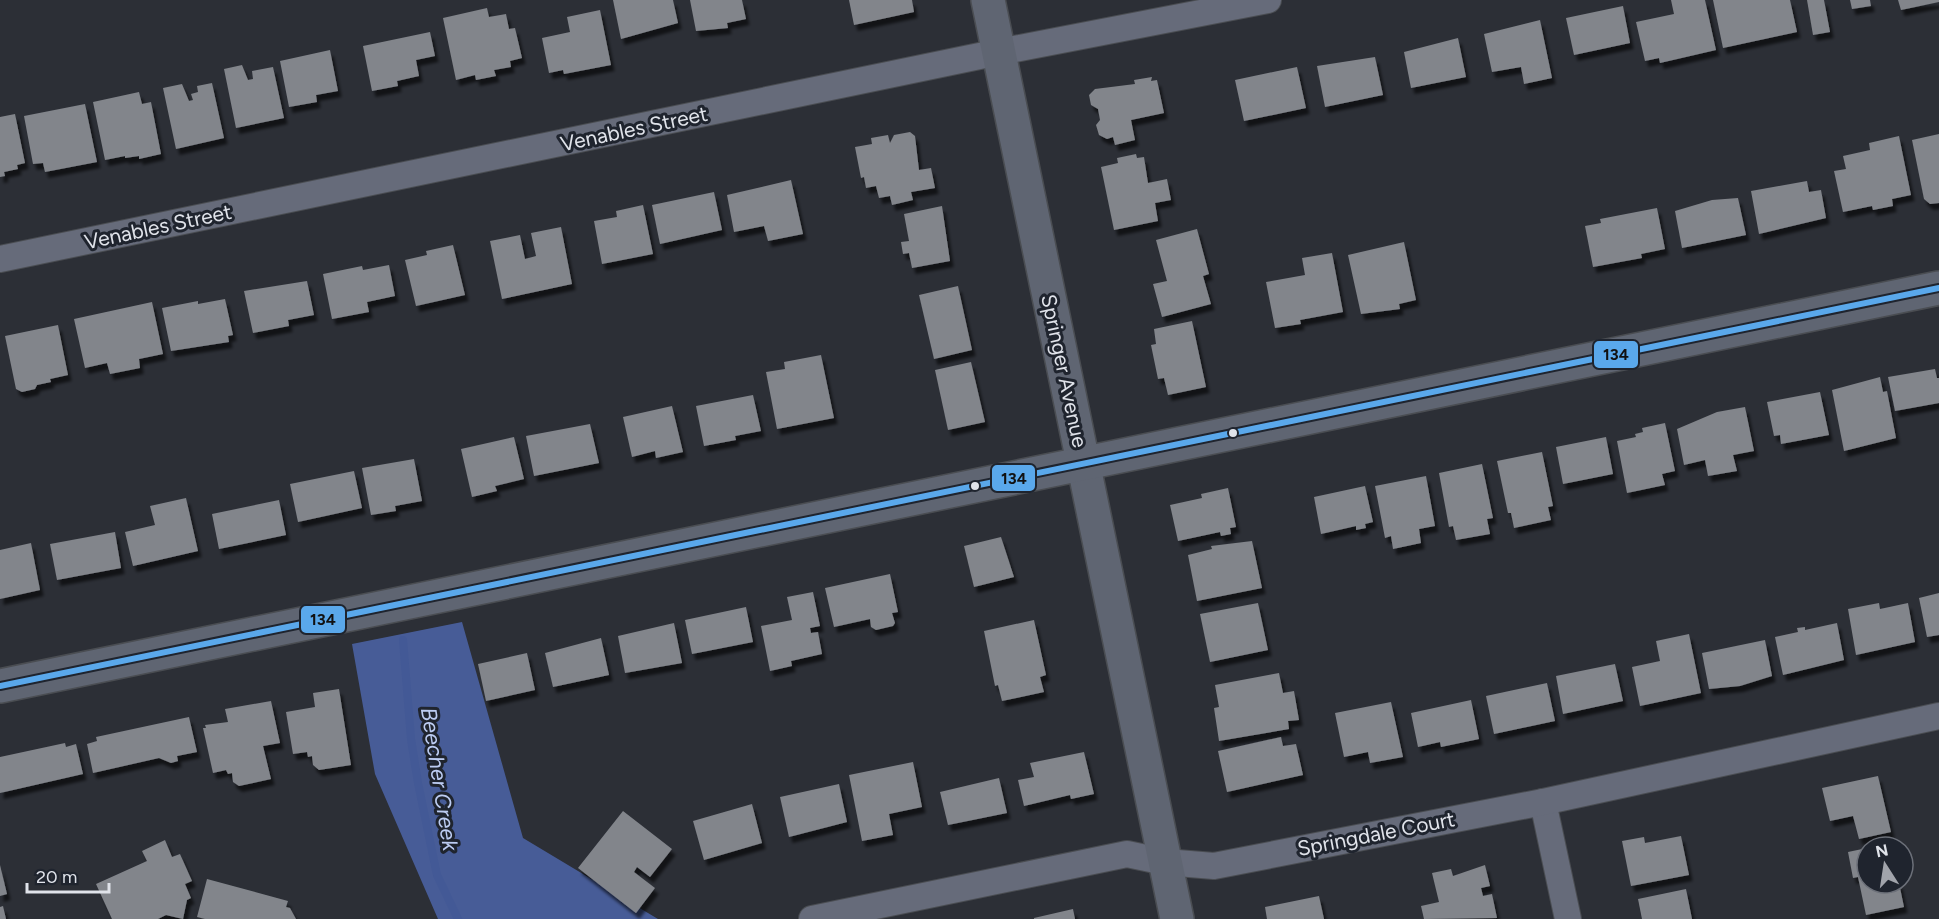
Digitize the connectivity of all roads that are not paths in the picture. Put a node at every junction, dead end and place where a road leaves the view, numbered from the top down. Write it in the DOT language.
graph roads {
  1 [pos="988,0"];
  2 [pos="1268,0"];
  3 [pos="999,52"];
  4 [pos="0,259"];
  5 [pos="1939,288"];
  6 [pos="1083,464"];
  7 [pos="0,686"];
  8 [pos="1939,718"];
  9 [pos="1543,801"];
  10 [pos="1165,862"];
  11 [pos="812,919"];
  12 [pos="1177,919"];
  13 [pos="1568,919"];
  1 -- 3 [label="street, Springer Avenue"];
  2 -- 3 [label="street, Venables Street"];
  3 -- 4 [label="street, Venables Street"];
  3 -- 6 [label="street, Springer Avenue"];
  5 -- 6 [label="street"];
  6 -- 7 [label="street"];
  6 -- 10 [label="street, Springer Avenue"];
  8 -- 9 [label="street, Springdale Court"];
  9 -- 10 [label="street, Springdale Court"];
  9 -- 13 [label="street"];
  10 -- 11 [label="street, Springdale Court"];
  10 -- 12 [label="street, Springer Avenue"];
}
